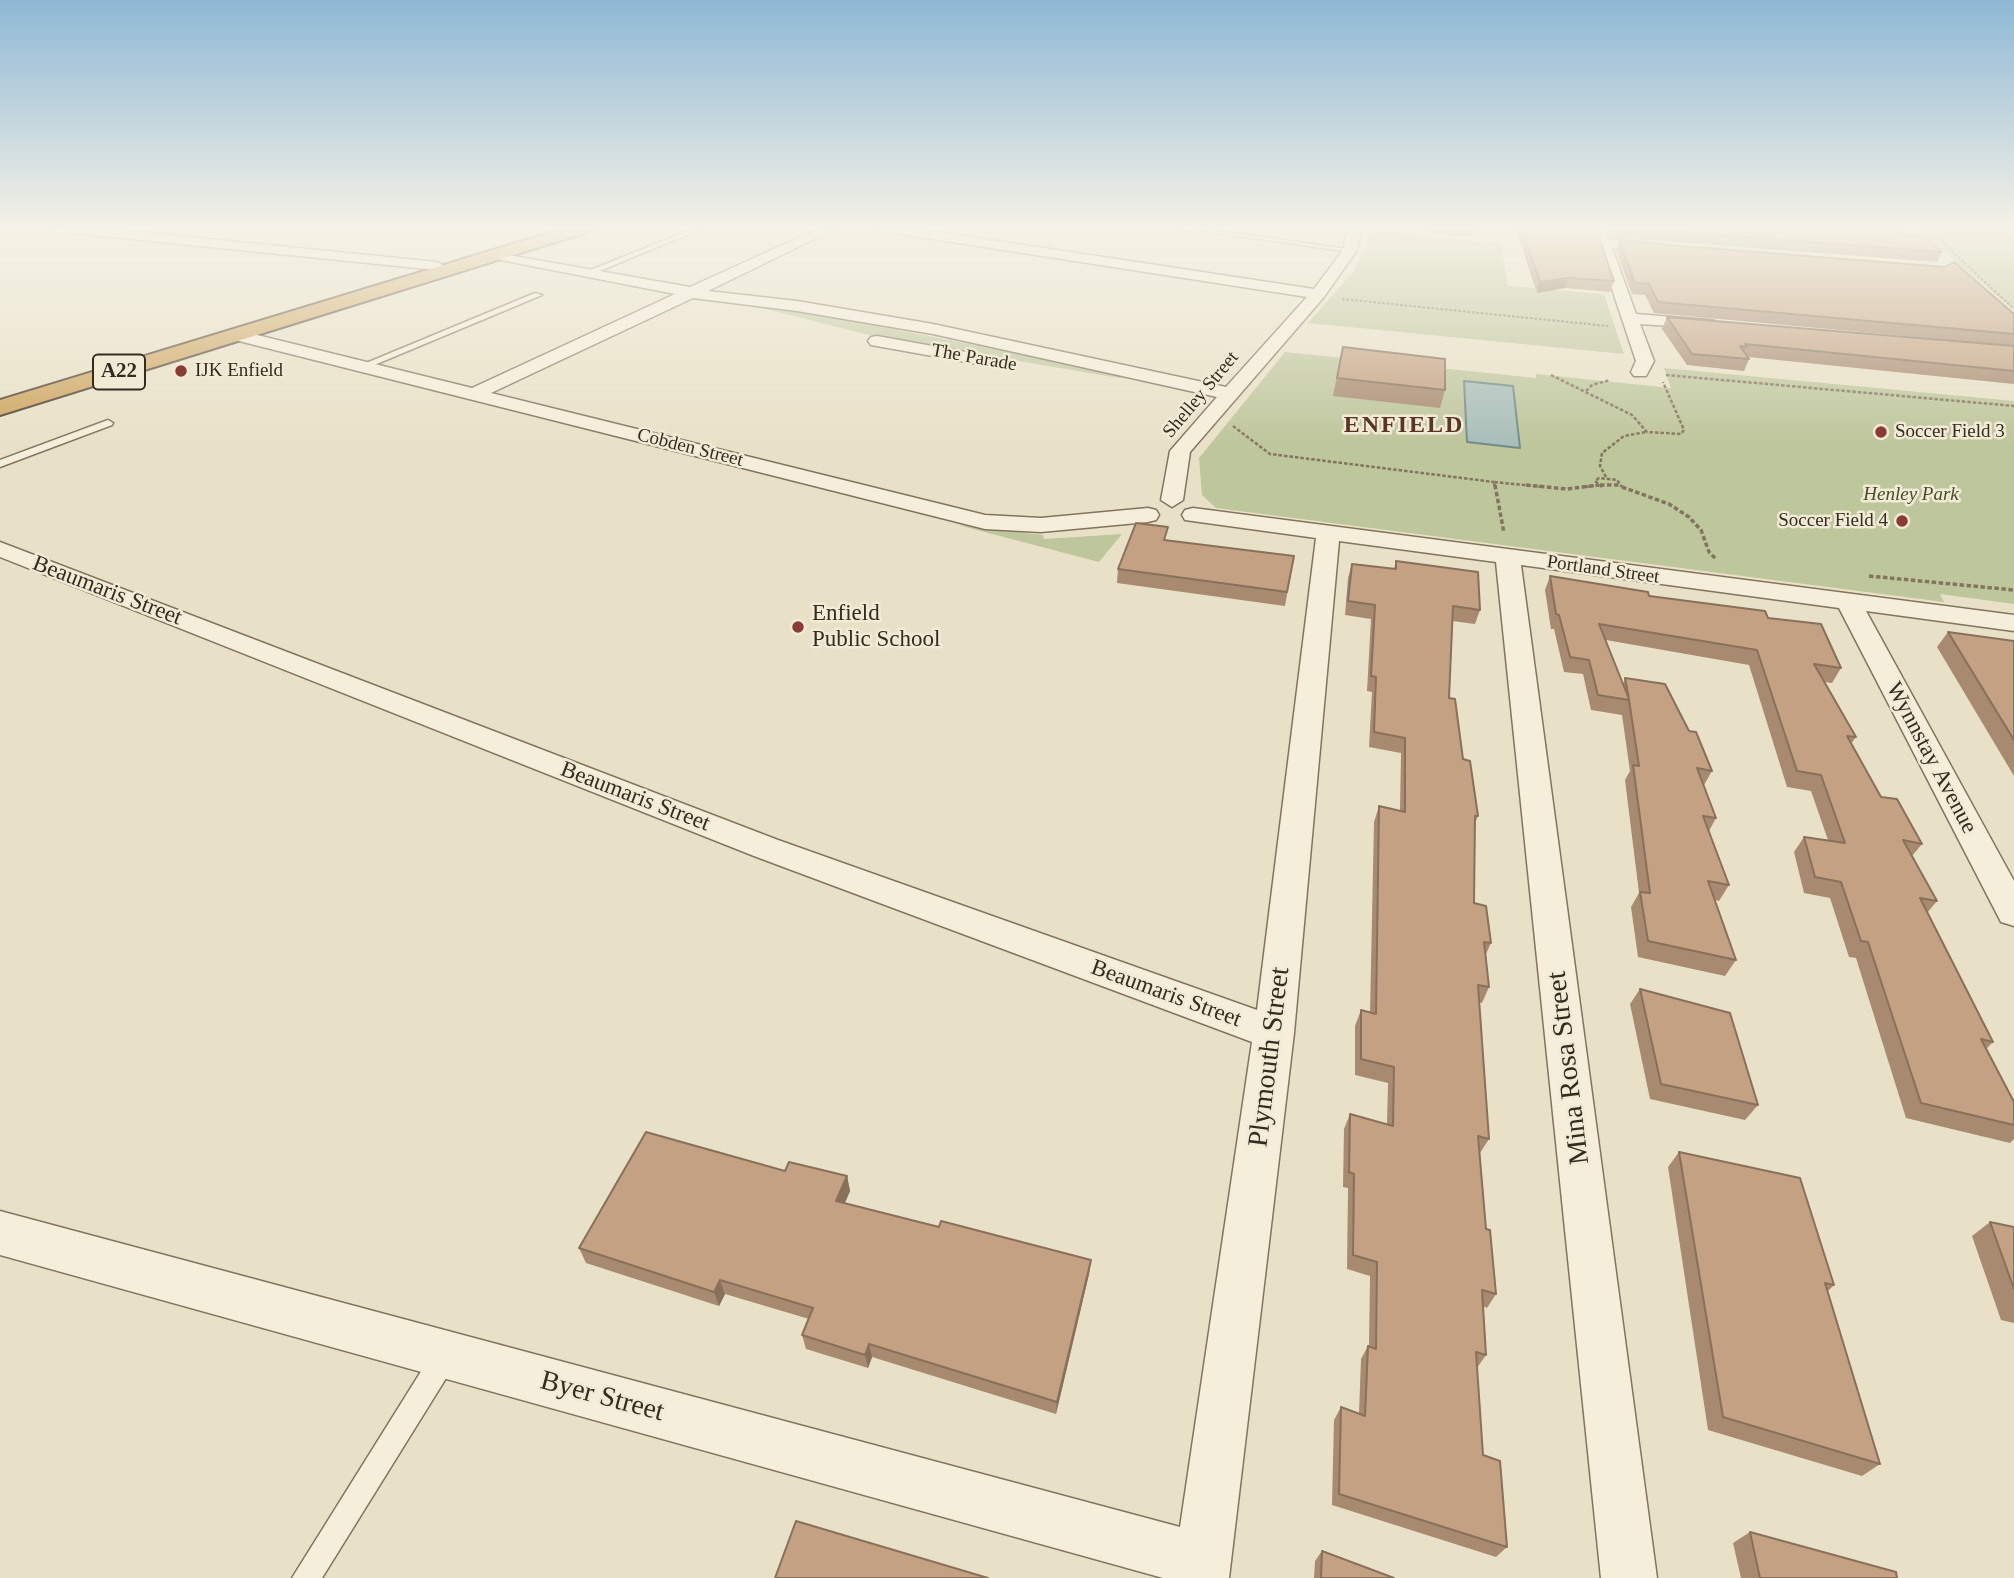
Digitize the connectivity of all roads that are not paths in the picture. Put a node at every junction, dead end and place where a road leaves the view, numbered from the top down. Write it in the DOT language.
graph roads {
  1 [pos="325,300"];
  2 [pos="351,300"];
  3 [pos="527,300"];
  4 [pos="672,300"];
  5 [pos="722,300"];
  6 [pos="742,300"];
  7 [pos="1323,300"];
  8 [pos="1618,300"];
  9 [pos="1624,323"];
  10 [pos="1726,326"];
  11 [pos="816,327"];
  12 [pos="237,335"];
  13 [pos="852,337"];
  14 [pos="989,361"];
  15 [pos="364,366"];
  16 [pos="1016,366"];
  17 [pos="1640,372"];
  18 [pos="1203,389"];
  19 [pos="476,393"];
  20 [pos="1230,394"];
  21 [pos="0,397"];
  22 [pos="0,408"];
  23 [pos="108,423"];
  24 [pos="0,464"];
  25 [pos="1170,515"];
  26 [pos="1328,534"];
  27 [pos="1506,547"];
  28 [pos="0,549"];
  29 [pos="1849,603"];
  30 [pos="2014,623"];
  31 [pos="2014,913"];
  32 [pos="1274,1033"];
  33 [pos="0,1233"];
  34 [pos="446,1355"];
  35 [pos="1202,1570"];
  36 [pos="306,1578"];
  37 [pos="1629,1578"];
  1 -- 21 [label="highway, A22"];
  2 -- 12 [label="highway, A22"];
  3 -- 15 [label="lane"];
  4 -- 19 [label="street"];
  5 -- 11 [label="street, The Parade"];
  6 -- 18 [label="street, The Parade"];
  7 -- 20 [label="street, Shelley Street"];
  8 -- 9 [label="street"];
  9 -- 10 [label="street"];
  9 -- 17 [label="street"];
  12 -- 15 [label="street, Cobden Street"];
  12 -- 22 [label="highway, A22"];
  13 -- 14 [label="street, The Parade"];
  15 -- 19 [label="street, Cobden Street"];
  16 -- 18 [label="street, The Parade"];
  18 -- 20 [label="street, The Parade"];
  19 -- 25 [label="street, Cobden Street"];
  20 -- 25 [label="street, Shelley Street"];
  23 -- 24 [label="lane"];
  25 -- 26 [label="street, Portland Street"];
  26 -- 27 [label="street, Portland Street"];
  26 -- 32 [label="street, Plymouth Street"];
  27 -- 29 [label="street, Portland Street"];
  27 -- 37 [label="street, Mina Rosa Street"];
  28 -- 32 [label="street, Beaumaris Street"];
  29 -- 30 [label="street, Portland Street"];
  29 -- 31 [label="street, Wynnstay Avenue"];
  32 -- 35 [label="street, Plymouth Street"];
  33 -- 34 [label="street, Byer Street"];
  34 -- 35 [label="street, Byer Street"];
  34 -- 36 [label="lane"];
}
